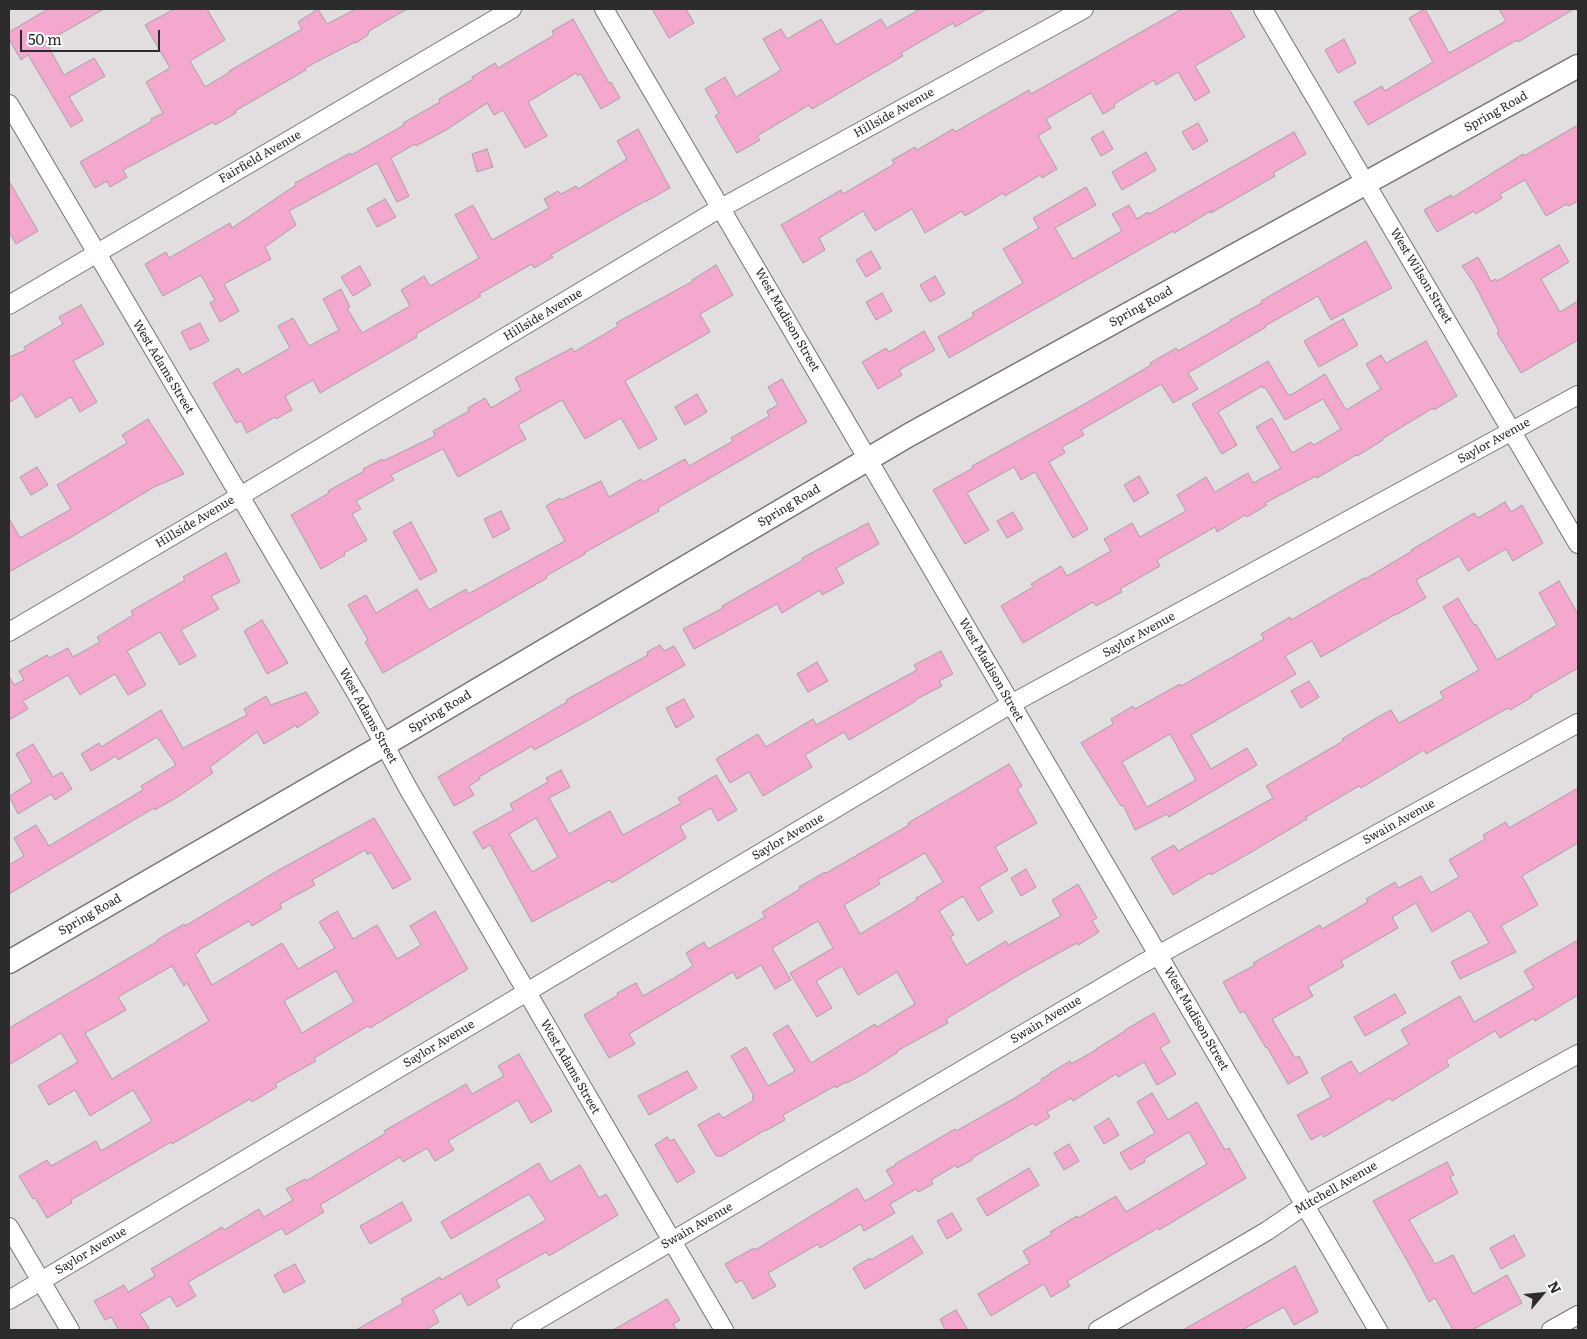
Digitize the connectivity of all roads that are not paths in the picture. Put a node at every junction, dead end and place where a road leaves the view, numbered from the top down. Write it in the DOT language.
graph roads {
  1 [pos="512,9"];
  2 [pos="604,9"];
  3 [pos="1084,9"];
  4 [pos="1263,9"];
  5 [pos="1578,66"];
  6 [pos="9,104"];
  7 [pos="1365,184"];
  8 [pos="721,209"];
  9 [pos="96,253"];
  10 [pos="9,305"];
  11 [pos="1578,395"];
  12 [pos="1513,431"];
  13 [pos="868,460"];
  14 [pos="240,496"];
  15 [pos="1578,544"];
  16 [pos="9,632"];
  17 [pos="1011,704"];
  18 [pos="1578,723"];
  19 [pos="384,744"];
  20 [pos="1158,955"];
  21 [pos="9,962"];
  22 [pos="526,991"];
  23 [pos="1578,1054"];
  24 [pos="1305,1205"];
  25 [pos="9,1227"];
  26 [pos="672,1240"];
  27 [pos="42,1280"];
  28 [pos="9,1300"];
  29 [pos="1578,1315"];
  30 [pos="70,1330"];
  31 [pos="521,1330"];
  32 [pos="724,1330"];
  33 [pos="1098,1330"];
  34 [pos="1378,1330"];
  35 [pos="1551,1330"];
  1 -- 9 [label="street, Fairfield Avenue"];
  2 -- 8 [label="street, West Madison Street"];
  3 -- 8 [label="street, Hillside Avenue"];
  4 -- 7 [label="street, West Wilson Street"];
  5 -- 7 [label="street, Spring Road"];
  6 -- 9 [label="street, West Adams Street"];
  7 -- 12 [label="street, West Wilson Street"];
  7 -- 13 [label="street, Spring Road"];
  8 -- 13 [label="street, West Madison Street"];
  8 -- 14 [label="street, Hillside Avenue"];
  9 -- 10 [label="street, Fairfield Avenue"];
  9 -- 14 [label="street, West Adams Street"];
  11 -- 12 [label="street, Saylor Avenue"];
  12 -- 15 [label="street, West Wilson Street"];
  12 -- 17 [label="street, Saylor Avenue"];
  13 -- 17 [label="street, West Madison Street"];
  13 -- 19 [label="street, Spring Road"];
  14 -- 16 [label="street, Hillside Avenue"];
  14 -- 19 [label="street, West Adams Street"];
  17 -- 20 [label="street, West Madison Street"];
  17 -- 22 [label="street, Saylor Avenue"];
  18 -- 20 [label="street, Swain Avenue"];
  19 -- 21 [label="street, Spring Road"];
  19 -- 22 [label="street, West Adams Street"];
  20 -- 24 [label="street, West Madison Street"];
  20 -- 26 [label="street, Swain Avenue"];
  22 -- 26 [label="street, West Adams Street"];
  22 -- 27 [label="street, Saylor Avenue"];
  23 -- 24 [label="street, Mitchell Avenue"];
  24 -- 33 [label="street, Mitchell Avenue"];
  24 -- 34 [label="street, West Madison Street"];
  25 -- 27 [label="street"];
  26 -- 31 [label="street, Swain Avenue"];
  26 -- 32 [label="street, West Adams Street"];
  27 -- 28 [label="street, Saylor Avenue"];
  27 -- 30 [label="street"];
  29 -- 35 [label="street"];
}
